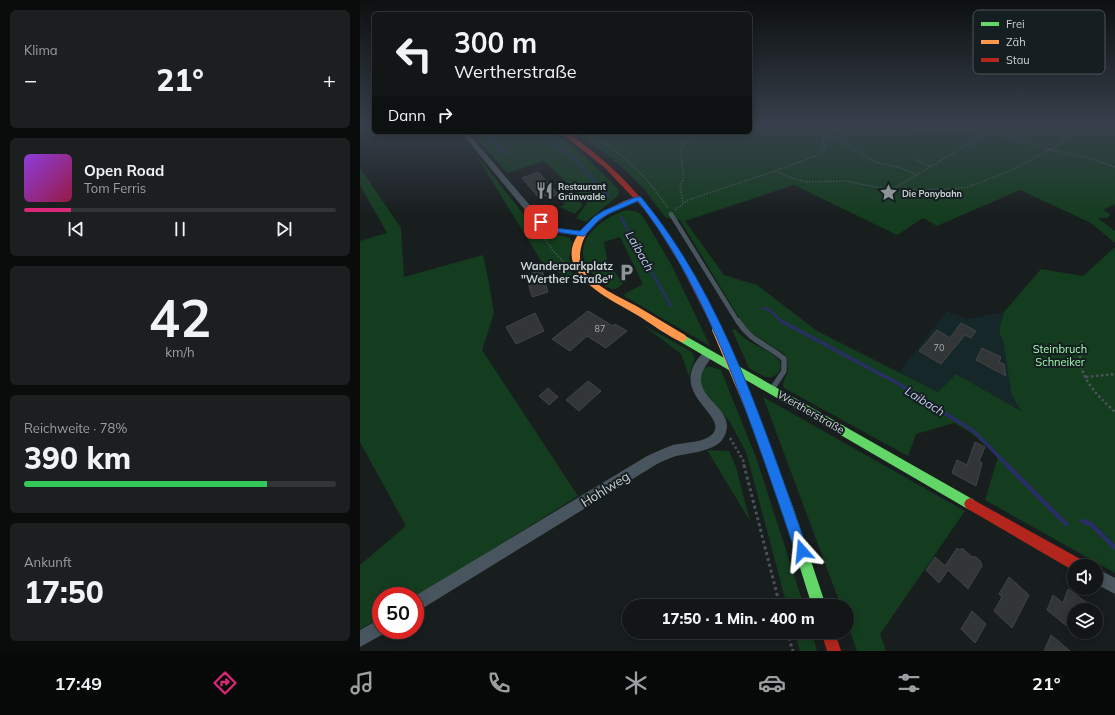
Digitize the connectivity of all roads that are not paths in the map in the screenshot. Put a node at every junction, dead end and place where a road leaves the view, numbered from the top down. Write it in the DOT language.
graph roads {
  1 [pos="484,155"];
  2 [pos="595,155"];
  3 [pos="639,198"];
  4 [pos="671,214"];
  5 [pos="582,234"];
  6 [pos="708,354"];
  7 [pos="772,389"];
  8 [pos="1067,559"];
  9 [pos="1103,580"];
  10 [pos="1115,586"];
  11 [pos="424,599"];
  12 [pos="817,599"];
  13 [pos="372,632"];
  14 [pos="360,639"];
  15 [pos="830,639"];
  16 [pos="834,651"];
  1 -- 5 [label="street"];
  2 -- 3 [label="main road"];
  3 -- 5 [label="main road, Wertherstraße"];
  3 -- 12 [label="main road, bridge"];
  4 -- 7 [label="lane"];
  5 -- 6 [label="main road, Wertherstraße"];
  6 -- 7 [label="main road, Wertherstraße"];
  6 -- 11 [label="street, Hohlweg"];
  7 -- 8 [label="main road, Wertherstraße"];
  9 -- 10 [label="street"];
  13 -- 14 [label="street"];
  15 -- 16 [label="main road"];
}
